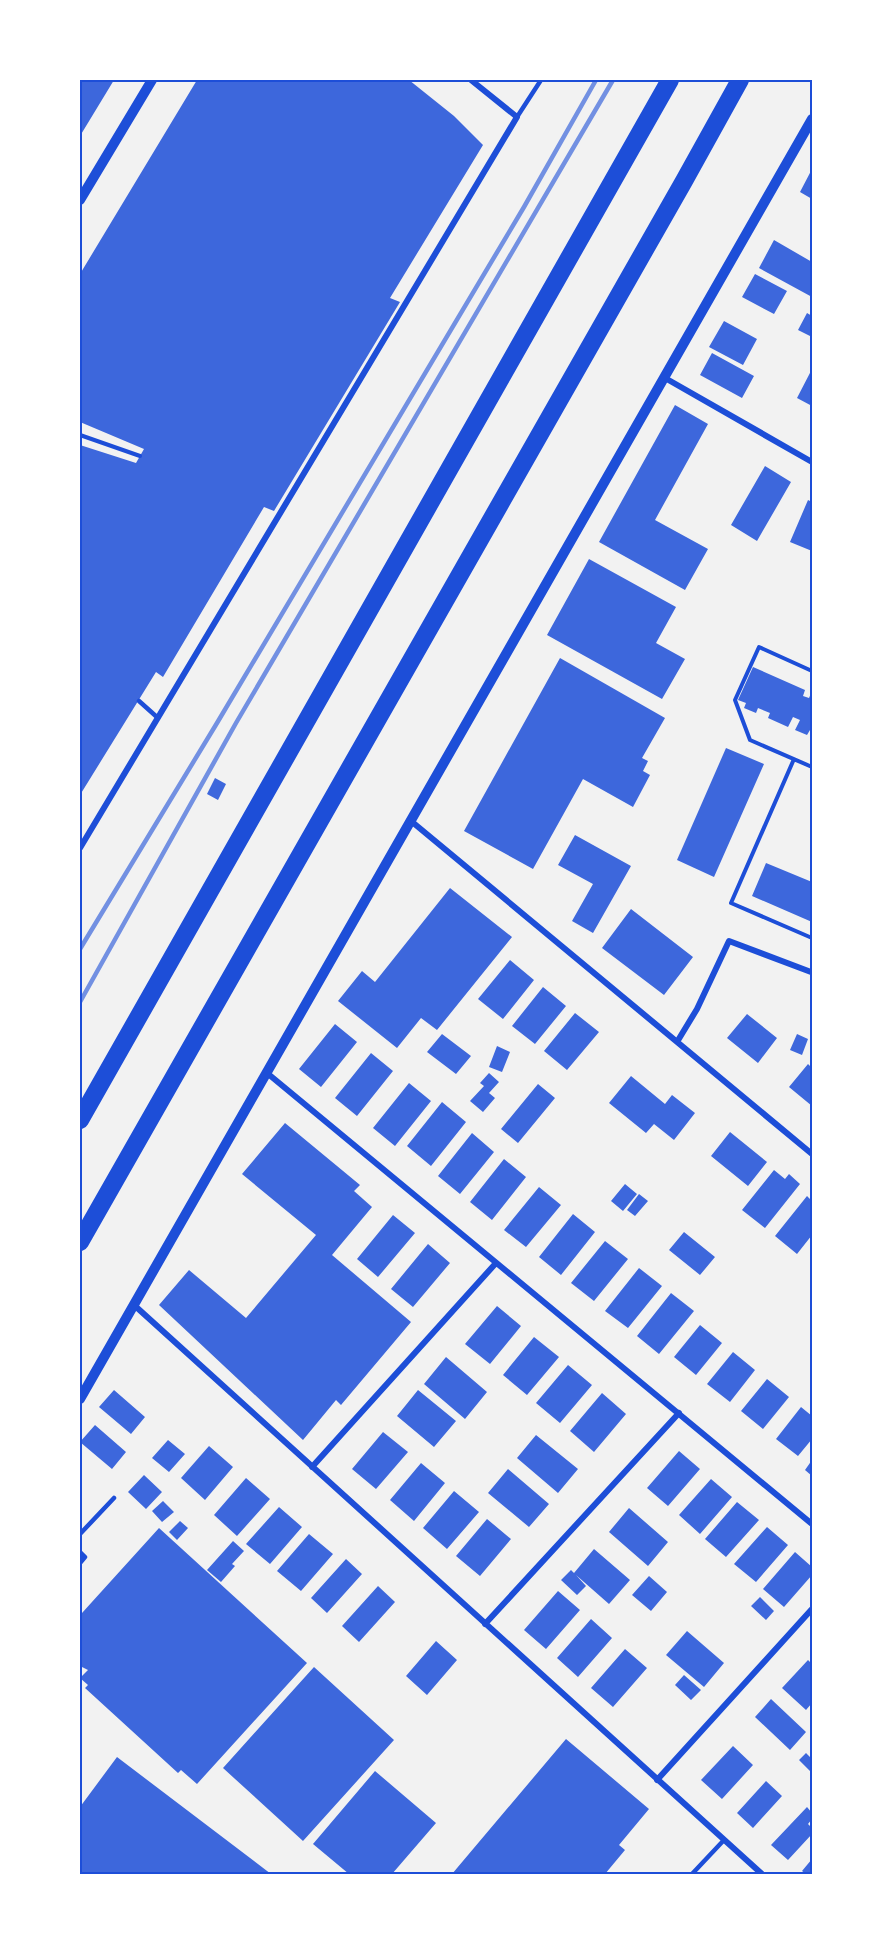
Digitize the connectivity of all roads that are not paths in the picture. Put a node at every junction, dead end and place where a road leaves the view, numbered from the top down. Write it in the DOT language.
graph roads {
  1 [pos="152,80"];
  2 [pos="471,80"];
  3 [pos="541,80"];
  4 [pos="670,80"];
  5 [pos="740,80"];
  6 [pos="517,117"];
  7 [pos="813,119"];
  8 [pos="80,200"];
  9 [pos="665,378"];
  10 [pos="813,462"];
  11 [pos="139,701"];
  12 [pos="158,718"];
  13 [pos="411,822"];
  14 [pos="80,848"];
  15 [pos="811,972"];
  16 [pos="677,1042"];
  17 [pos="267,1073"];
  18 [pos="80,1120"];
  19 [pos="813,1154"];
  20 [pos="80,1242"];
  21 [pos="496,1263"];
  22 [pos="134,1305"];
  23 [pos="80,1399"];
  24 [pos="679,1413"];
  25 [pos="312,1467"];
  26 [pos="114,1498"];
  27 [pos="813,1524"];
  28 [pos="80,1534"];
  29 [pos="80,1552"];
  30 [pos="80,1563"];
  31 [pos="813,1609"];
  32 [pos="485,1624"];
  33 [pos="657,1780"];
  34 [pos="724,1840"];
  35 [pos="692,1875"];
  36 [pos="762,1875"];
  1 -- 8 [label="street"];
  2 -- 6 [label="street"];
  3 -- 6 [label="lane"];
  4 -- 18 [label="highway"];
  5 -- 20 [label="highway"];
  6 -- 12 [label="street"];
  7 -- 9 [label="street"];
  9 -- 10 [label="street"];
  9 -- 13 [label="street"];
  11 -- 12 [label="lane"];
  12 -- 14 [label="street"];
  13 -- 16 [label="street"];
  13 -- 17 [label="street"];
  15 -- 16 [label="street"];
  16 -- 19 [label="street"];
  17 -- 21 [label="street"];
  17 -- 22 [label="street"];
  21 -- 24 [label="street"];
  21 -- 25 [label="street"];
  22 -- 23 [label="street"];
  22 -- 25 [label="street"];
  24 -- 27 [label="street"];
  24 -- 32 [label="street"];
  25 -- 32 [label="street"];
  26 -- 28 [label="lane"];
  29 -- 30 [label="lane"];
  31 -- 33 [label="street"];
  32 -- 33 [label="street"];
  33 -- 34 [label="street"];
  34 -- 35 [label="lane"];
  34 -- 36 [label="street"];
}
